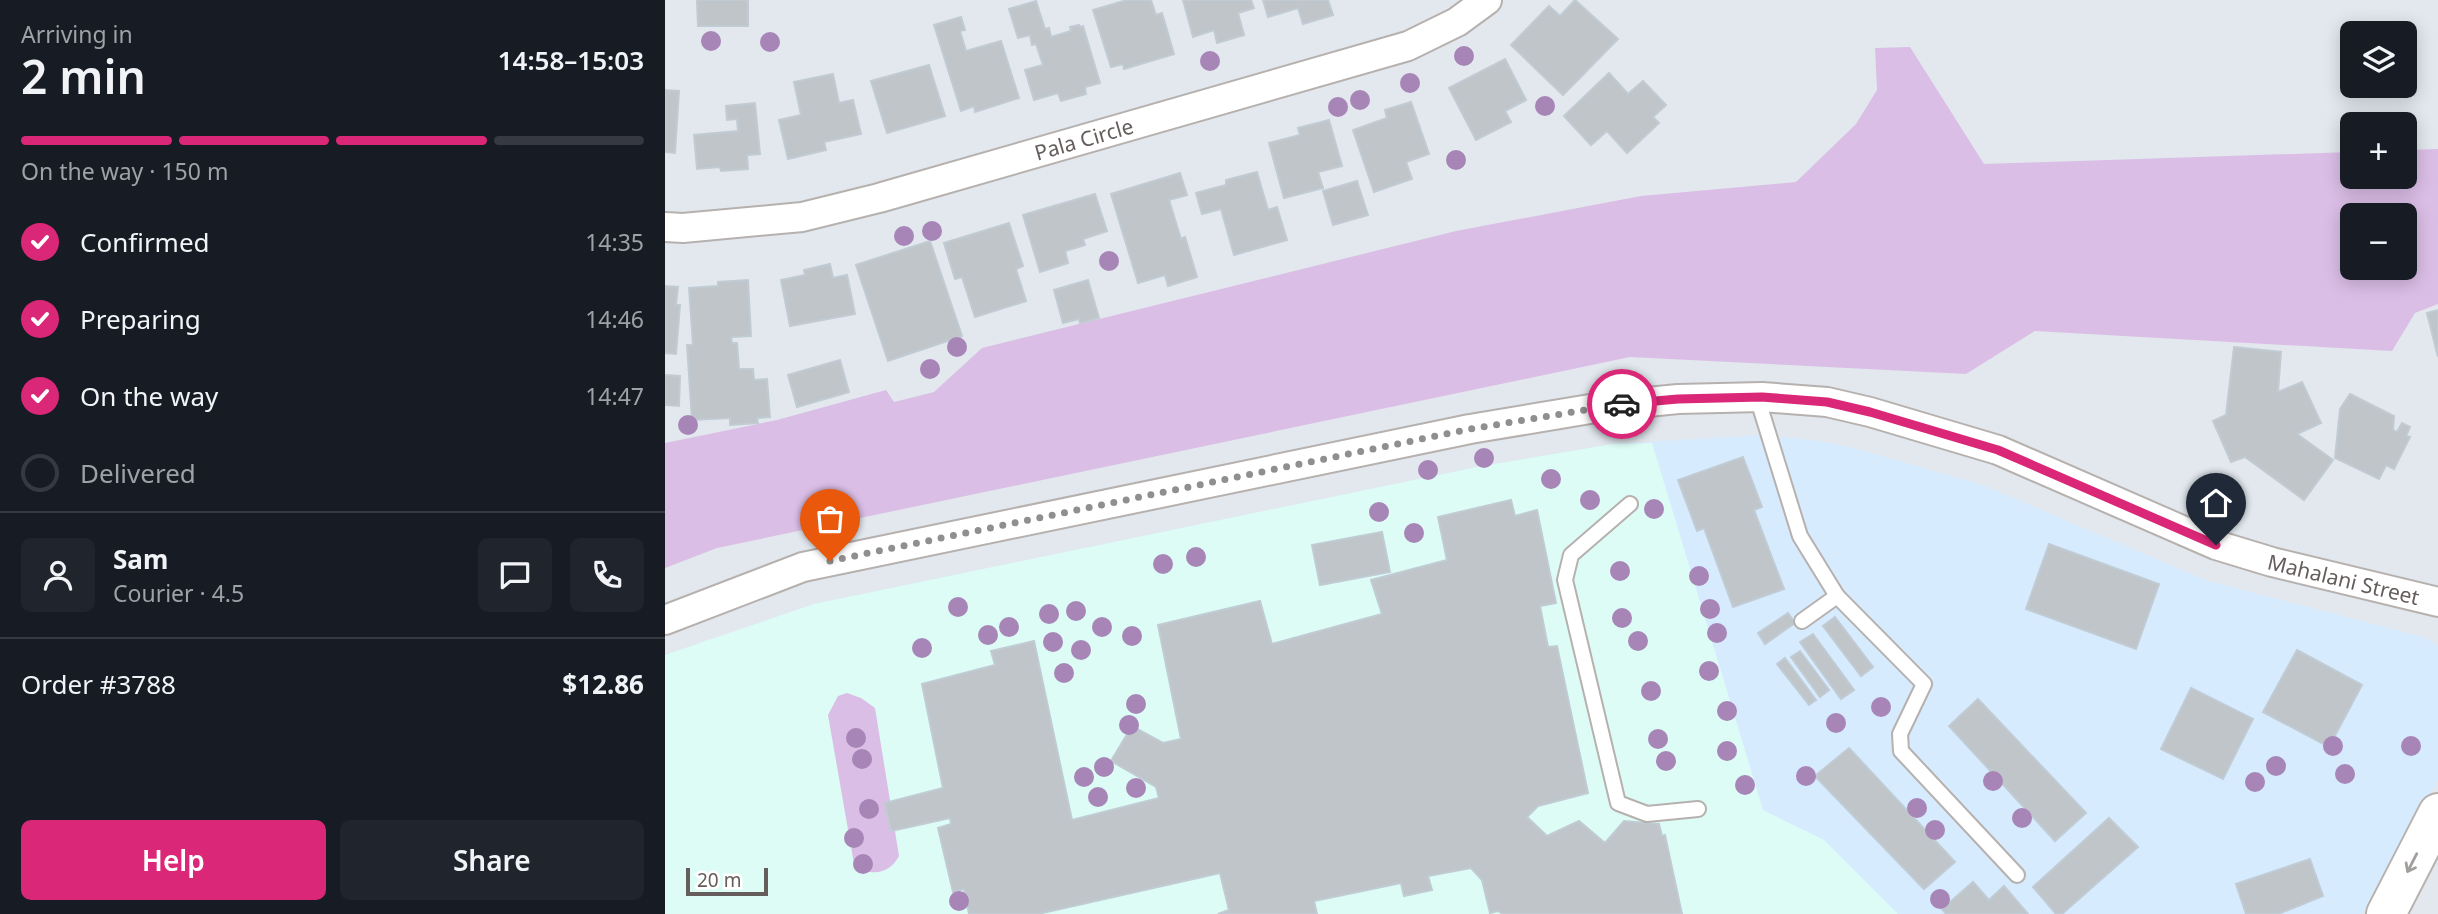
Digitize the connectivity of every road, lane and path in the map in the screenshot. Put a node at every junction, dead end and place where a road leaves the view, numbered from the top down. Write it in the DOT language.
graph roads {
  1 [pos="1487,0"];
  2 [pos="665,227"];
  3 [pos="1757,397"];
  4 [pos="1630,504"];
  5 [pos="1837,596"];
  6 [pos="2437,599"];
  7 [pos="665,620"];
  8 [pos="1802,621"];
  9 [pos="1698,809"];
  10 [pos="2438,813"];
  11 [pos="2017,875"];
  12 [pos="2386,914"];
  1 -- 2 [label="street, Pala Circle"];
  3 -- 5 [label="lane"];
  3 -- 6 [label="street, Mahalani Street"];
  3 -- 7 [label="street, Mahalani Street"];
  4 -- 9 [label="lane"];
  5 -- 8 [label="lane"];
  5 -- 11 [label="lane"];
  10 -- 12 [label="main road, one-way"];
}
